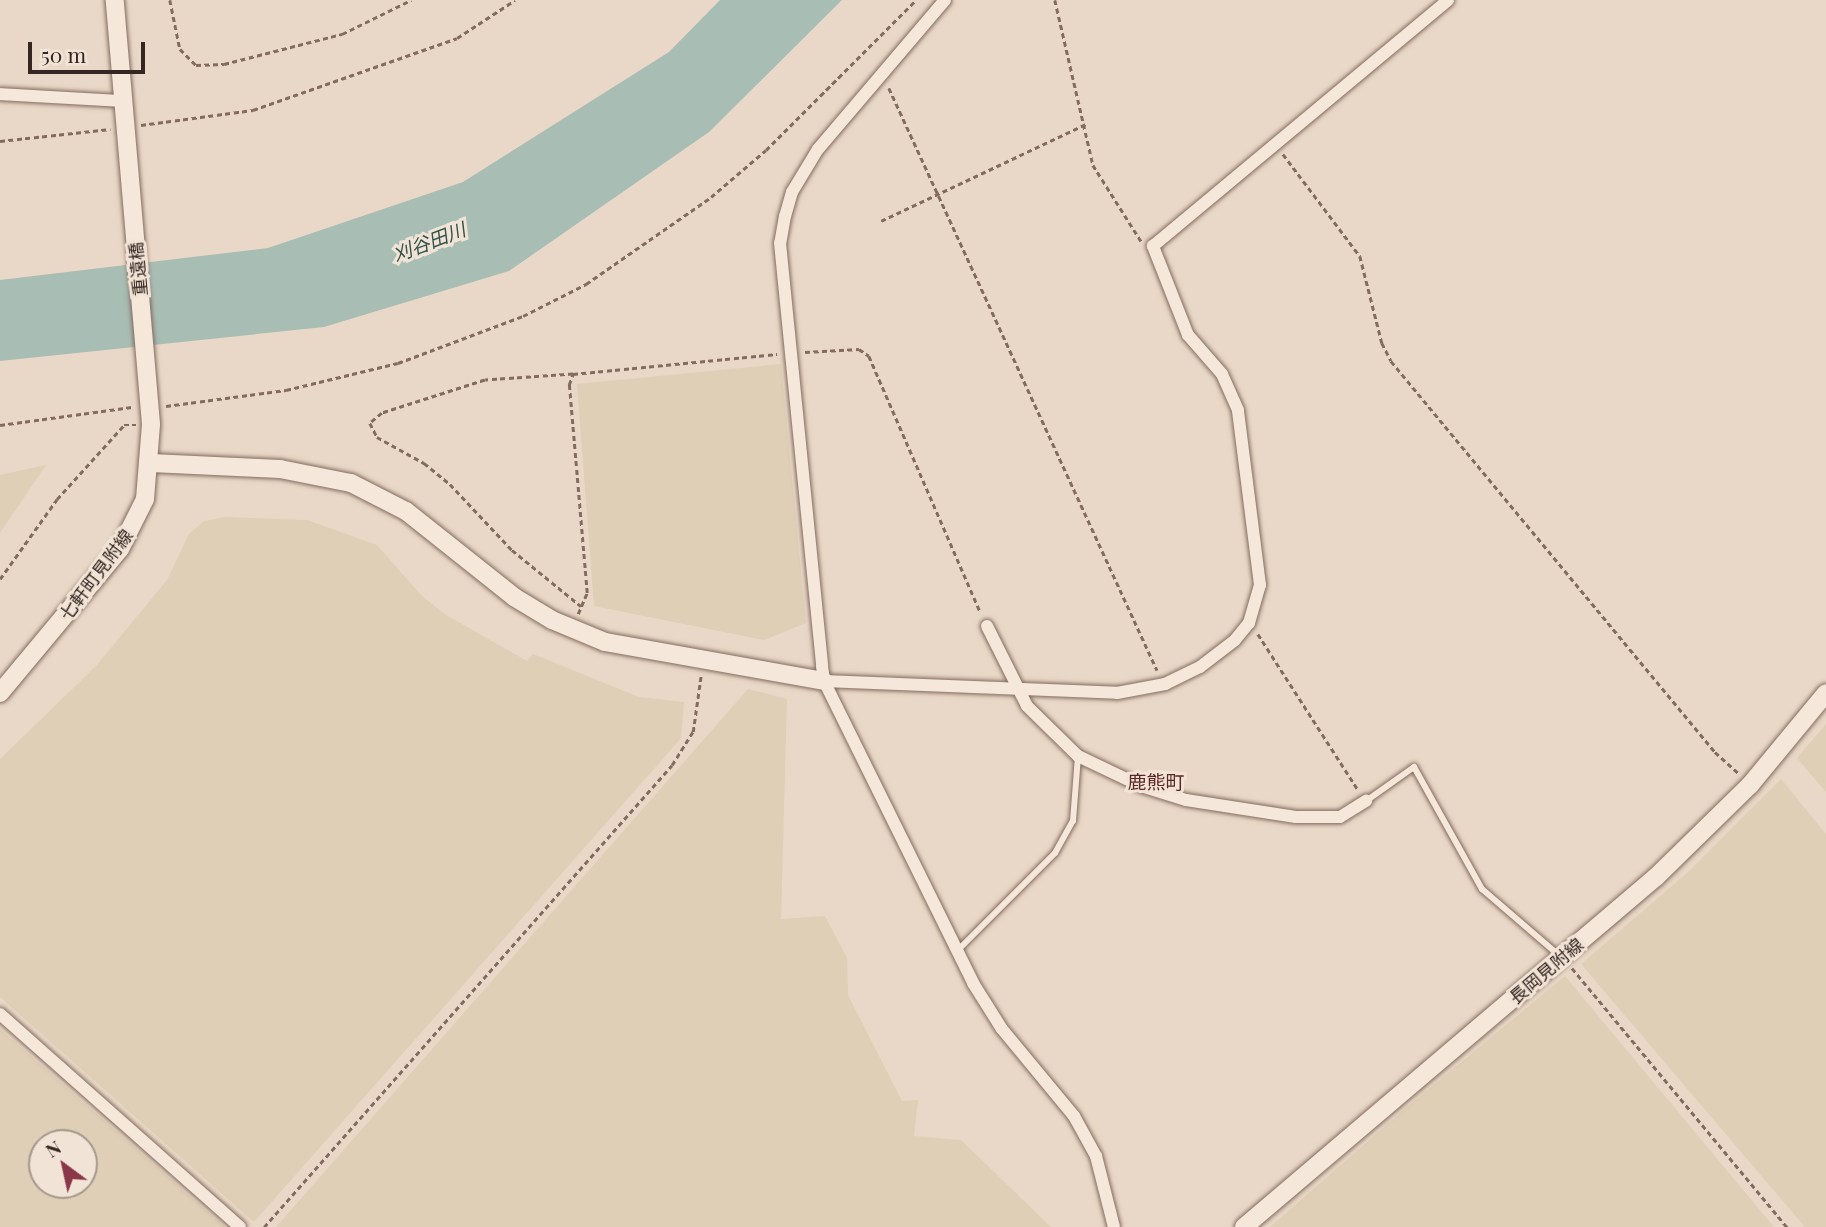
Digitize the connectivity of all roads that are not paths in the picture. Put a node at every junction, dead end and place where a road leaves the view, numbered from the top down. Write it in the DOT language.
graph roads {
  1 [pos="115,0"];
  2 [pos="945,0"];
  3 [pos="1448,0"];
  4 [pos="0,94"];
  5 [pos="122,101"];
  6 [pos="142,401"];
  7 [pos="151,463"];
  8 [pos="987,625"];
  9 [pos="824,681"];
  10 [pos="1016,690"];
  11 [pos="0,693"];
  12 [pos="1826,693"];
  13 [pos="1079,756"];
  14 [pos="1366,801"];
  15 [pos="957,951"];
  16 [pos="1563,958"];
  17 [pos="0,1014"];
  18 [pos="240,1227"];
  19 [pos="1114,1227"];
  20 [pos="1244,1227"];
  1 -- 5 [label="main road"];
  2 -- 9 [label="street"];
  3 -- 10 [label="street"];
  4 -- 5 [label="street"];
  5 -- 6 [label="main road, 重遠橋"];
  6 -- 7 [label="main road, 七軒町見附線"];
  7 -- 9 [label="main road"];
  7 -- 11 [label="main road, 七軒町見附線"];
  8 -- 10 [label="street"];
  9 -- 10 [label="street"];
  9 -- 15 [label="street"];
  10 -- 13 [label="street"];
  12 -- 16 [label="main road, 長岡見附線"];
  13 -- 14 [label="street"];
  13 -- 15 [label="lane"];
  14 -- 16 [label="lane"];
  15 -- 19 [label="street"];
  16 -- 20 [label="main road, 長岡見附線"];
  17 -- 18 [label="street"];
}
